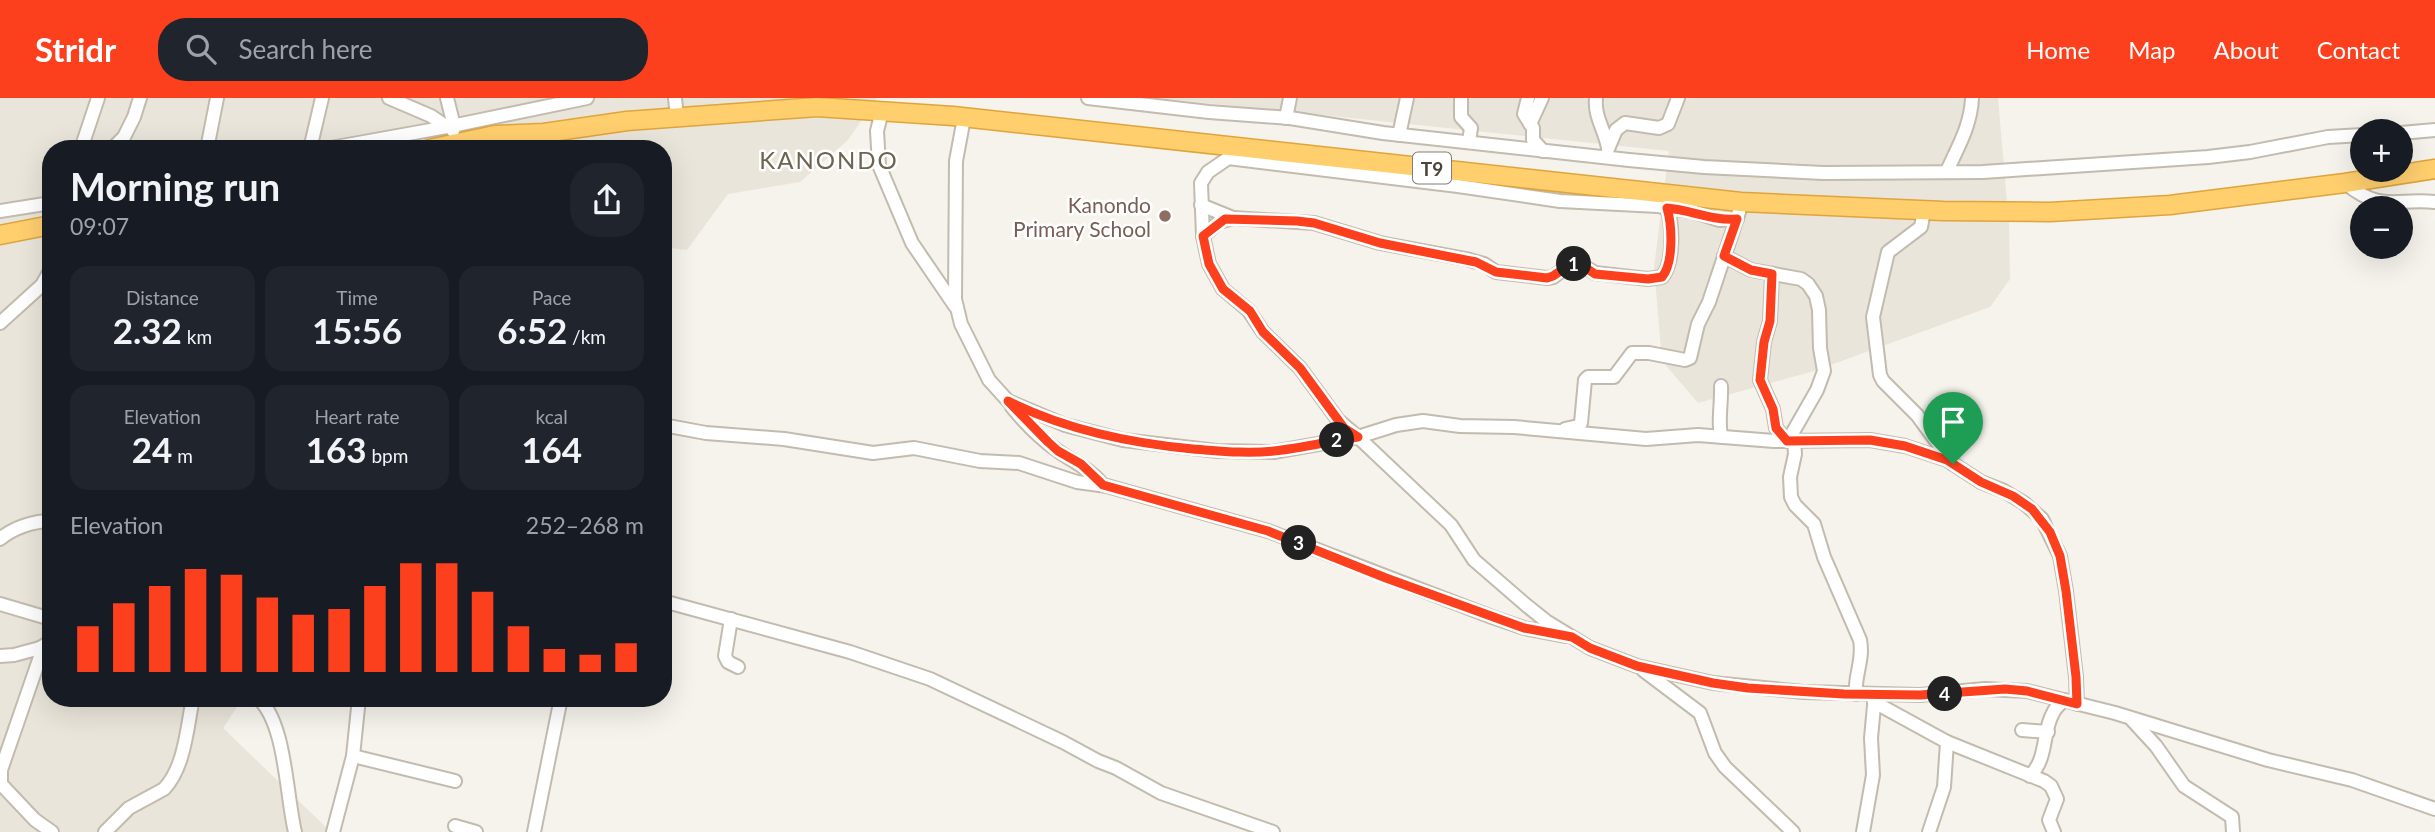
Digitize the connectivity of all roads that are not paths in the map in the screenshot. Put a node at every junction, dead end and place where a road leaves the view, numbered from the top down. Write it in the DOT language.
graph roads {
  1 [pos="98,98"];
  2 [pos="140,98"];
  3 [pos="218,98"];
  4 [pos="322,98"];
  5 [pos="389,98"];
  6 [pos="447,98"];
  7 [pos="587,98"];
  8 [pos="675,98"];
  9 [pos="1097,98"];
  10 [pos="1290,98"];
  11 [pos="1407,98"];
  12 [pos="1461,98"];
  13 [pos="1528,98"];
  14 [pos="1542,98"];
  15 [pos="1596,98"];
  16 [pos="1678,98"];
  17 [pos="1972,98"];
  18 [pos="918,106"];
  19 [pos="882,111"];
  20 [pos="677,117"];
  21 [pos="964,118"];
  22 [pos="1286,118"];
  23 [pos="1530,124"];
  24 [pos="2435,130"];
  25 [pos="2413,132"];
  26 [pos="1399,135"];
  27 [pos="2350,135"];
  28 [pos="450,137"];
  29 [pos="84,140"];
  30 [pos="120,140"];
  31 [pos="209,140"];
  32 [pos="312,140"];
  33 [pos="419,140"];
  34 [pos="554,140"];
  35 [pos="1469,142"];
  36 [pos="1543,151"];
  37 [pos="1235,153"];
  38 [pos="1608,153"];
  39 [pos="2435,169"];
  40 [pos="1947,172"];
  41 [pos="2345,183"];
  42 [pos="2435,202"];
  43 [pos="42,204"];
  44 [pos="1201,205"];
  45 [pos="1667,208"];
  46 [pos="1739,210"];
  47 [pos="0,211"];
  48 [pos="1924,211"];
  49 [pos="1234,218"];
  50 [pos="42,227"];
  51 [pos="0,235"];
  52 [pos="1203,236"];
  53 [pos="1724,256"];
  54 [pos="1772,274"];
  55 [pos="42,285"];
  56 [pos="957,309"];
  57 [pos="0,323"];
  58 [pos="1721,386"];
  59 [pos="1008,401"];
  60 [pos="672,426"];
  61 [pos="1559,431"];
  62 [pos="1358,437"];
  63 [pos="1722,437"];
  64 [pos="1791,441"];
  65 [pos="1953,464"];
  66 [pos="1103,485"];
  67 [pos="42,521"];
  68 [pos="0,539"];
  69 [pos="672,603"];
  70 [pos="0,604"];
  71 [pos="42,616"];
  72 [pos="731,619"];
  73 [pos="1572,637"];
  74 [pos="42,646"];
  75 [pos="42,652"];
  76 [pos="0,656"];
  77 [pos="1637,666"];
  78 [pos="738,667"];
  79 [pos="1856,694"];
  80 [pos="1875,699"];
  81 [pos="2064,700"];
  82 [pos="2077,704"];
  83 [pos="191,707"];
  84 [pos="265,707"];
  85 [pos="358,707"];
  86 [pos="559,707"];
  87 [pos="2130,718"];
  88 [pos="2022,730"];
  89 [pos="2048,732"];
  90 [pos="1954,744"];
  91 [pos="353,756"];
  92 [pos="2030,776"];
  93 [pos="455,781"];
  94 [pos="2435,809"];
  95 [pos="455,827"];
  96 [pos="52,832"];
  97 [pos="105,832"];
  98 [pos="295,832"];
  99 [pos="333,832"];
  100 [pos="476,832"];
  101 [pos="534,832"];
  102 [pos="1273,832"];
  103 [pos="1793,832"];
  104 [pos="1863,832"];
  105 [pos="1929,832"];
  106 [pos="2054,832"];
  107 [pos="2233,832"];
  1 -- 29 [label="street"];
  2 -- 30 [label="street"];
  3 -- 31 [label="street"];
  4 -- 32 [label="street"];
  5 -- 28 [label="street"];
  6 -- 28 [label="street"];
  7 -- 28 [label="street"];
  8 -- 20 [label="street"];
  9 -- 22 [label="street"];
  10 -- 22 [label="street"];
  11 -- 26 [label="street"];
  12 -- 35 [label="street"];
  13 -- 23 [label="street"];
  14 -- 23 [label="street"];
  15 -- 38 [label="street"];
  16 -- 38 [label="street"];
  17 -- 40 [label="street"];
  18 -- 19 [label="highway, T9"];
  18 -- 21 [label="highway, T9"];
  19 -- 20 [label="highway, T9"];
  19 -- 56 [label="street"];
  20 -- 34 [label="highway, T9"];
  21 -- 37 [label="highway, T9"];
  21 -- 56 [label="street"];
  22 -- 26 [label="street"];
  23 -- 36 [label="street"];
  24 -- 25 [label="street"];
  26 -- 35 [label="street"];
  27 -- 40 [label="street"];
  28 -- 33 [label="street"];
  28 -- 34 [label="highway, T9"];
  35 -- 36 [label="street"];
  36 -- 38 [label="street"];
  37 -- 44 [label="street"];
  37 -- 45 [label="street"];
  37 -- 46 [label="highway, T9"];
  38 -- 40 [label="street"];
  39 -- 41 [label="highway, T9"];
  41 -- 42 [label="street"];
  41 -- 48 [label="highway, T9"];
  43 -- 47 [label="street"];
  44 -- 49 [label="street"];
  44 -- 52 [label="street"];
  45 -- 46 [label="street"];
  45 -- 49 [label="street"];
  46 -- 48 [label="highway, T9"];
  46 -- 53 [label="street"];
  48 -- 65 [label="street"];
  49 -- 52 [label="street"];
  50 -- 51 [label="highway"];
  52 -- 62 [label="street"];
  53 -- 54 [label="street"];
  53 -- 61 [label="street"];
  54 -- 64 [label="street"];
  54 -- 64 [label="street"];
  55 -- 57 [label="street"];
  56 -- 59 [label="street"];
  58 -- 63 [label="street"];
  59 -- 62 [label="street"];
  59 -- 66 [label="street"];
  60 -- 66 [label="street"];
  61 -- 62 [label="street"];
  61 -- 63 [label="street"];
  62 -- 73 [label="street"];
  63 -- 64 [label="street"];
  64 -- 65 [label="street"];
  64 -- 79 [label="street"];
  65 -- 82 [label="street"];
  66 -- 73 [label="street"];
  67 -- 68 [label="street"];
  69 -- 72 [label="street"];
  70 -- 71 [label="street"];
  72 -- 78 [label="street"];
  72 -- 102 [label="street"];
  73 -- 77 [label="street"];
  74 -- 76 [label="street"];
  75 -- 96 [label="street"];
  77 -- 79 [label="street"];
  77 -- 103 [label="street"];
  79 -- 80 [label="street"];
  80 -- 81 [label="street"];
  80 -- 90 [label="street"];
  80 -- 104 [label="street"];
  81 -- 82 [label="street"];
  81 -- 89 [label="street"];
  82 -- 87 [label="street"];
  83 -- 97 [label="street"];
  84 -- 98 [label="street"];
  85 -- 91 [label="street"];
  86 -- 101 [label="street"];
  87 -- 94 [label="street"];
  87 -- 107 [label="street"];
  88 -- 89 [label="street"];
  89 -- 92 [label="street"];
  90 -- 92 [label="street"];
  90 -- 105 [label="street"];
  91 -- 93 [label="street"];
  91 -- 99 [label="street"];
  92 -- 106 [label="street"];
  95 -- 100 [label="street"];
}
